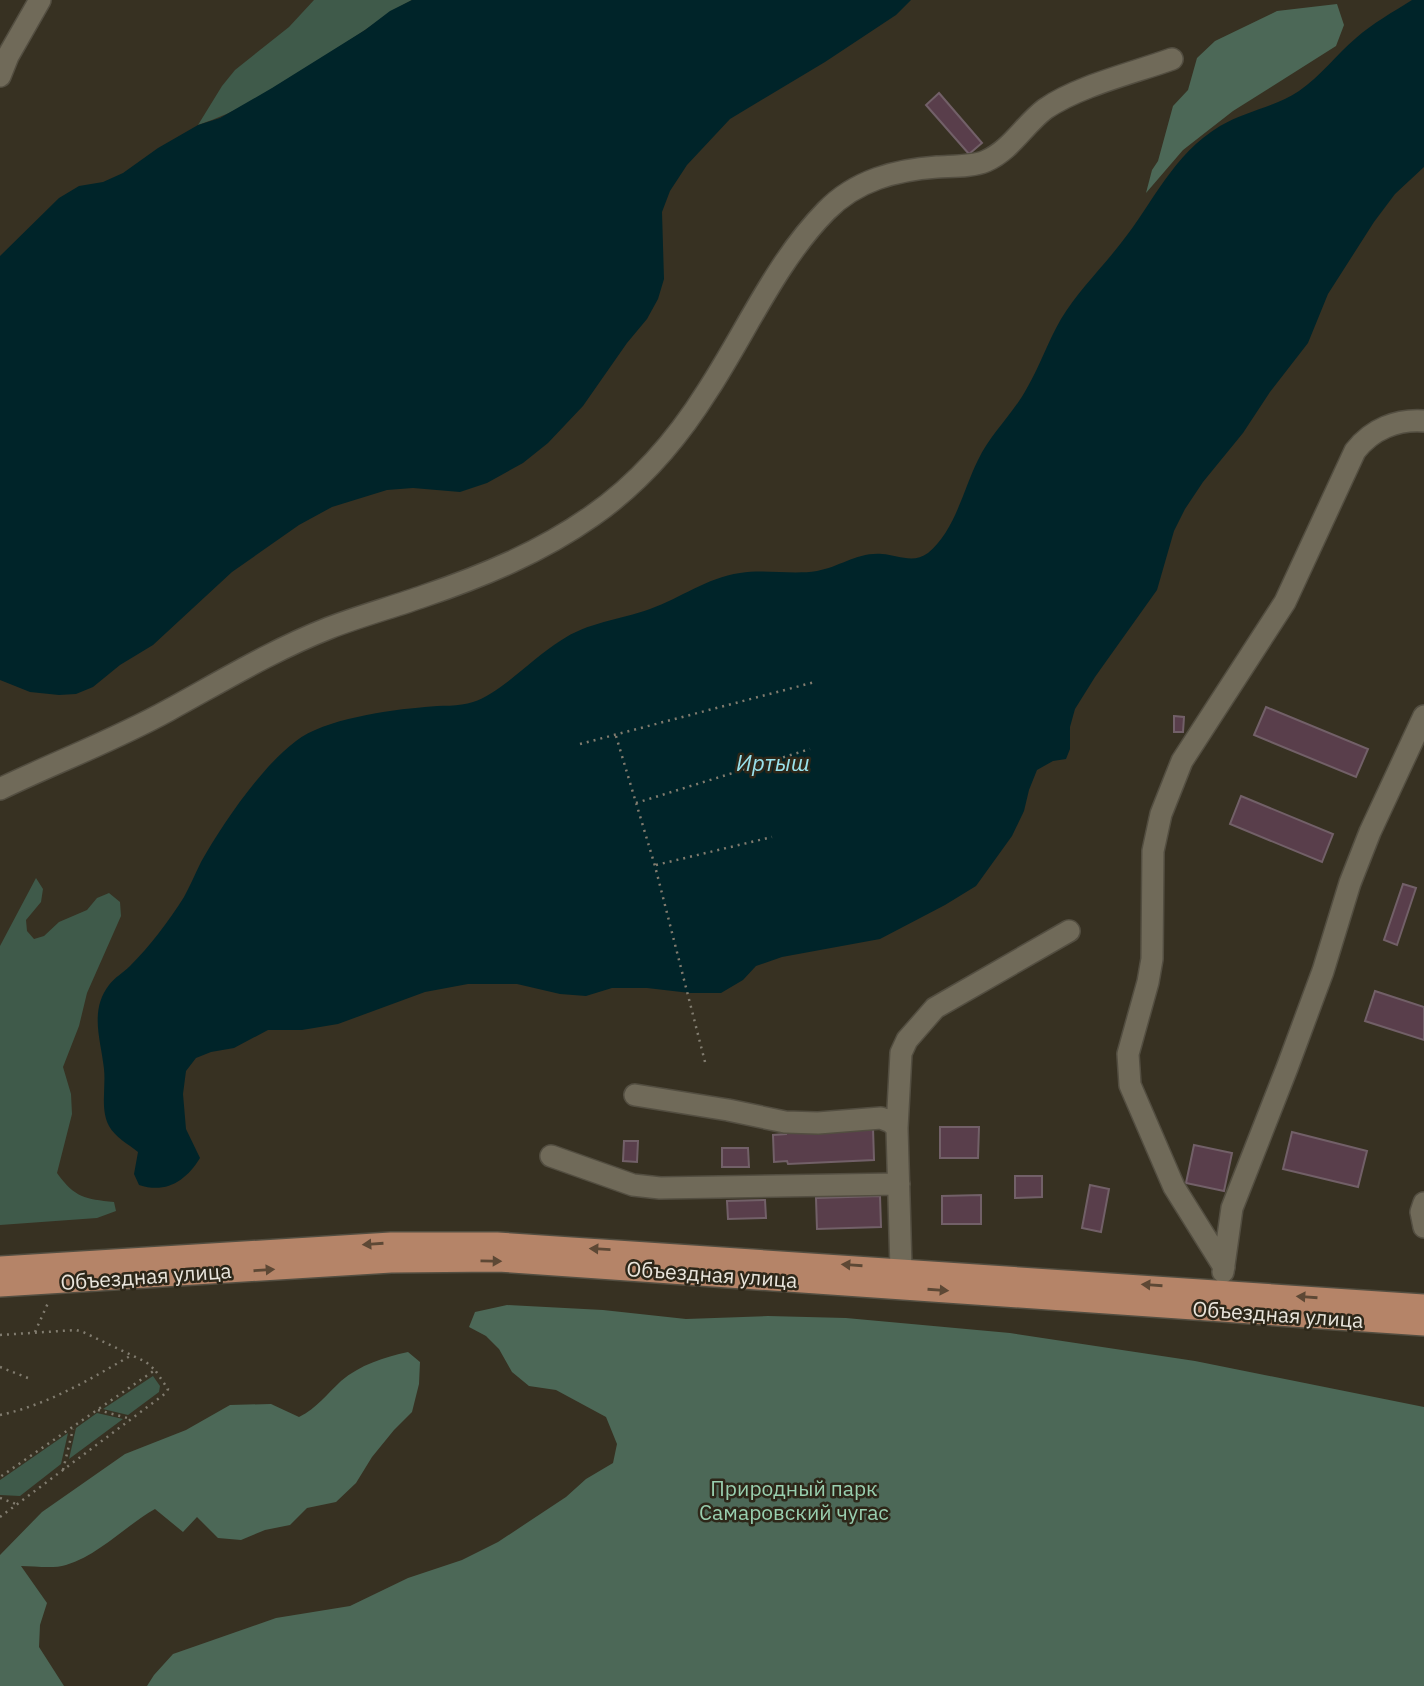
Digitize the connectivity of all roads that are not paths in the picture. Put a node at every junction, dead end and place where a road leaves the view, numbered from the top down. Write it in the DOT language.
graph roads {
  1 [pos="40,0"];
  2 [pos="1172,59"];
  3 [pos="0,76"];
  4 [pos="1424,421"];
  5 [pos="1424,716"];
  6 [pos="0,789"];
  7 [pos="1069,931"];
  8 [pos="635,1095"];
  9 [pos="897,1128"];
  10 [pos="551,1156"];
  11 [pos="899,1184"];
  12 [pos="1424,1203"];
  13 [pos="1424,1227"];
  14 [pos="0,1267"];
  15 [pos="1224,1267"];
  16 [pos="900,1278"];
  17 [pos="0,1286"];
  18 [pos="1219,1300"];
  19 [pos="1424,1305"];
  20 [pos="1424,1325"];
  1 -- 3 [label="lane"];
  2 -- 6 [label="lane"];
  4 -- 15 [label="lane"];
  5 -- 15 [label="lane"];
  7 -- 9 [label="lane"];
  8 -- 9 [label="lane"];
  9 -- 11 [label="lane"];
  10 -- 11 [label="lane"];
  11 -- 16 [label="lane"];
  12 -- 13 [label="lane"];
  16 -- 14 [label="main road, Объездная улица, one-way"];
  15 -- 18 [label="lane"];
  17 -- 16 [label="main road, Объездная улица, one-way"];
  16 -- 18 [label="main road, Объездная улица"];
  19 -- 18 [label="main road, Объездная улица, one-way"];
  18 -- 20 [label="main road, Объездная улица"];
}
